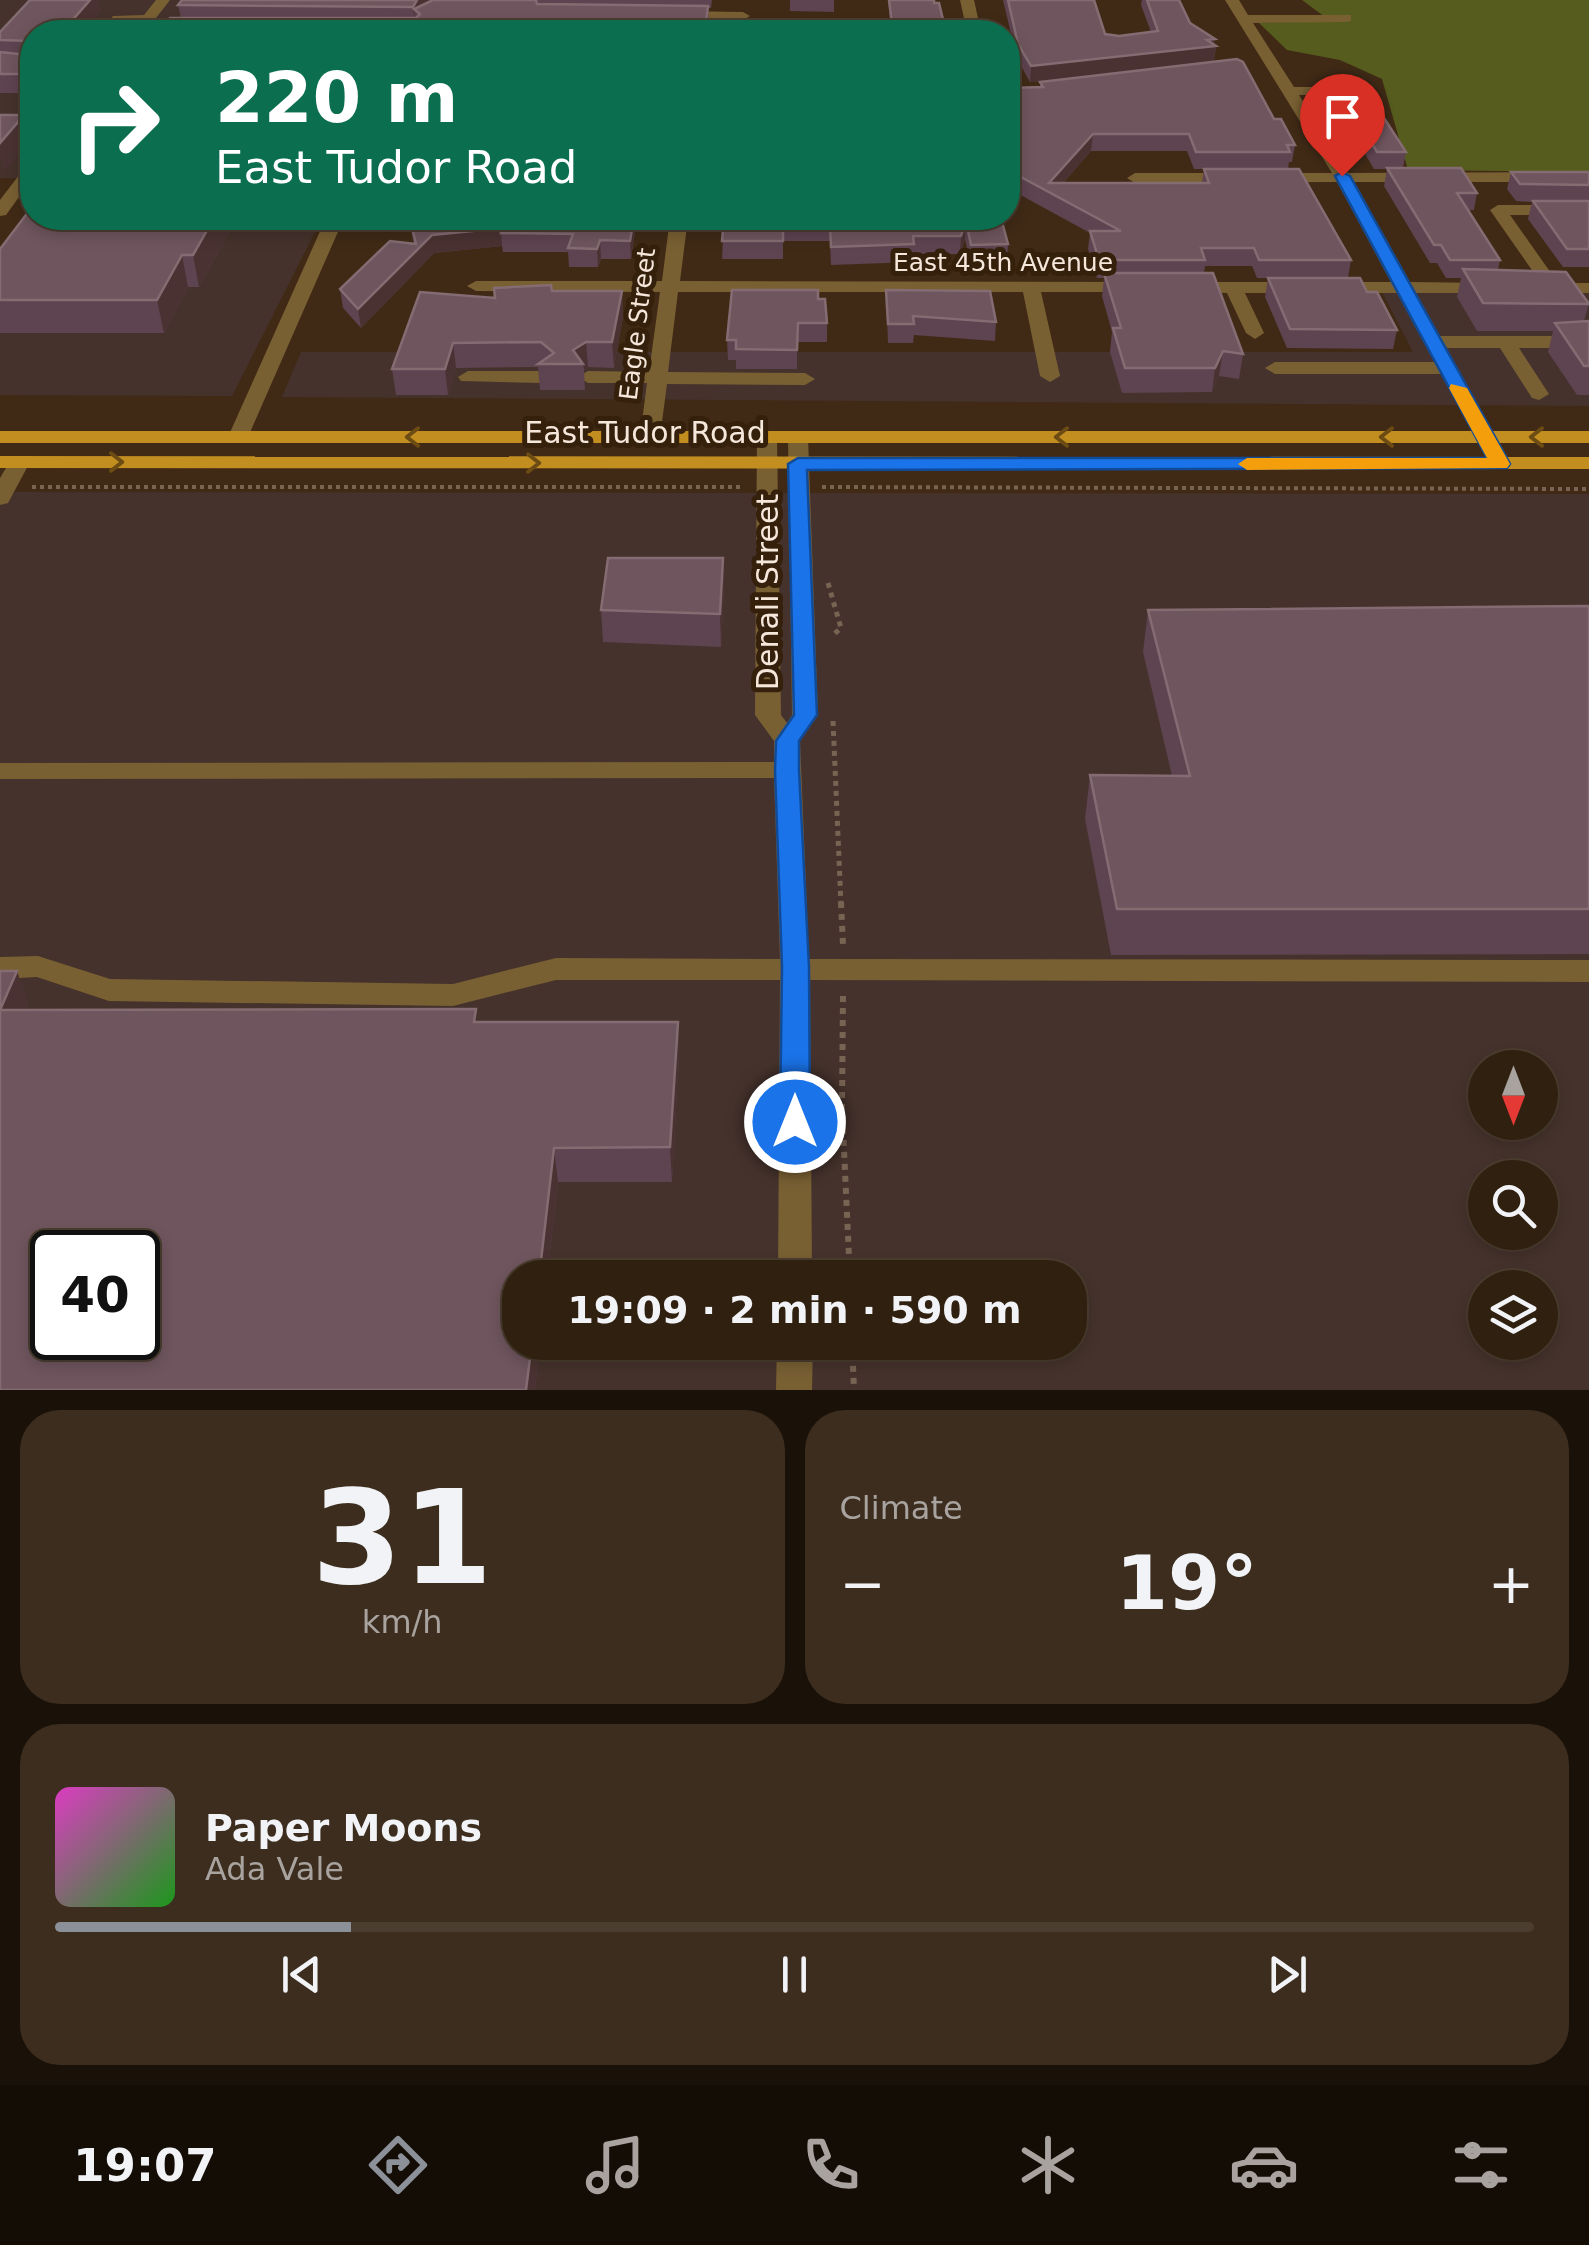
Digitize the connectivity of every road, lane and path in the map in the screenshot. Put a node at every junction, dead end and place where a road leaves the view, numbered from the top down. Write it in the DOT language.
graph roads {
  1 [pos="163,0"];
  2 [pos="1232,0"];
  3 [pos="744,8"];
  4 [pos="652,15"];
  5 [pos="1346,18"];
  6 [pos="148,19"];
  7 [pos="1244,19"];
  8 [pos="117,20"];
  9 [pos="1292,91"];
  10 [pos="1367,91"];
  11 [pos="1342,176"];
  12 [pos="1589,177"];
  13 [pos="1135,178"];
  14 [pos="0,186"];
  15 [pos="19,186"];
  16 [pos="1589,210"];
  17 [pos="0,211"];
  18 [pos="330,230"];
  19 [pos="676,230"];
  20 [pos="476,286"];
  21 [pos="667,286"];
  22 [pos="1032,286"];
  23 [pos="1233,287"];
  24 [pos="1402,288"];
  25 [pos="1553,288"];
  26 [pos="1589,288"];
  27 [pos="1255,333"];
  28 [pos="1432,342"];
  29 [pos="1506,342"];
  30 [pos="1589,342"];
  31 [pos="1276,368"];
  32 [pos="1447,368"];
  33 [pos="662,372"];
  34 [pos="543,376"];
  35 [pos="1050,376"];
  36 [pos="468,377"];
  37 [pos="588,377"];
  38 [pos="805,380"];
  39 [pos="1539,394"];
  40 [pos="0,436"];
  41 [pos="238,437"];
  42 [pos="650,437"];
  43 [pos="766,437"];
  44 [pos="798,437"];
  45 [pos="1485,437"];
  46 [pos="1589,437"];
  47 [pos="10,462"];
  48 [pos="1589,463"];
  49 [pos="767,464"];
  50 [pos="798,464"];
  51 [pos="1500,464"];
  52 [pos="844,487"];
  53 [pos="861,487"];
  54 [pos="732,488"];
  55 [pos="1589,490"];
  56 [pos="3,493"];
  57 [pos="828,500"];
  58 [pos="827,564"];
  59 [pos="829,638"];
  60 [pos="833,715"];
  61 [pos="787,756"];
  62 [pos="0,771"];
  63 [pos="795,967"];
  64 [pos="843,967"];
  65 [pos="0,968"];
  66 [pos="1589,972"];
  67 [pos="795,1260"];
  68 [pos="849,1260"];
  69 [pos="794,1360"];
  70 [pos="853,1360"];
  71 [pos="794,1390"];
  72 [pos="854,1390"];
  1 -- 6 [label="street"];
  2 -- 7 [label="street"];
  3 -- 4 [label="street"];
  5 -- 7 [label="street"];
  6 -- 8 [label="street"];
  7 -- 9 [label="street"];
  9 -- 10 [label="street"];
  9 -- 11 [label="street"];
  11 -- 12 [label="street"];
  11 -- 13 [label="street"];
  11 -- 24 [label="street"];
  14 -- 15 [label="street"];
  15 -- 17 [label="street"];
  16 -- 25 [label="street"];
  18 -- 41 [label="street"];
  19 -- 21 [label="street, Eagle Street"];
  20 -- 21 [label="street, East 45th Avenue"];
  21 -- 22 [label="street, East 45th Avenue"];
  21 -- 33 [label="street, Eagle Street"];
  22 -- 23 [label="street, East 45th Avenue"];
  22 -- 35 [label="street"];
  23 -- 24 [label="street, East 45th Avenue"];
  23 -- 27 [label="street"];
  24 -- 25 [label="street, East 45th Avenue"];
  24 -- 28 [label="street"];
  25 -- 26 [label="street, East 45th Avenue"];
  28 -- 29 [label="street"];
  28 -- 32 [label="street"];
  29 -- 30 [label="street"];
  29 -- 39 [label="street"];
  31 -- 32 [label="street"];
  32 -- 45 [label="street"];
  33 -- 37 [label="street"];
  33 -- 38 [label="street"];
  33 -- 42 [label="street, Eagle Street"];
  34 -- 36 [label="street"];
  40 -- 41 [label="main road, East Tudor Road"];
  42 -- 41 [label="main road, East Tudor Road, one-way"];
  42 -- 43 [label="main road, East Tudor Road"];
  43 -- 44 [label="main road, East Tudor Road"];
  43 -- 49 [label="street, Denali Street"];
  45 -- 44 [label="main road, East Tudor Road, one-way"];
  44 -- 50 [label="street, Denali Street"];
  46 -- 45 [label="main road, East Tudor Road, one-way"];
  45 -- 51 [label="street"];
  47 -- 49 [label="main road, East Tudor Road, one-way"];
  47 -- 56 [label="street"];
  48 -- 51 [label="main road, East Tudor Road"];
  49 -- 50 [label="main road, East Tudor Road"];
  49 -- 61 [label="street, Denali Street"];
  50 -- 51 [label="main road, East Tudor Road"];
  50 -- 61 [label="street, Denali Street"];
  52 -- 57 [label="path"];
  53 -- 55 [label="path"];
  54 -- 56 [label="path"];
  58 -- 59 [label="path"];
  60 -- 64 [label="path"];
  61 -- 62 [label="street"];
  61 -- 63 [label="street, Denali Street"];
  63 -- 64 [label="street"];
  63 -- 65 [label="street"];
  63 -- 67 [label="street, Denali Street"];
  64 -- 66 [label="street"];
  64 -- 68 [label="path"];
  69 -- 71 [label="street"];
  70 -- 72 [label="path"];
}
